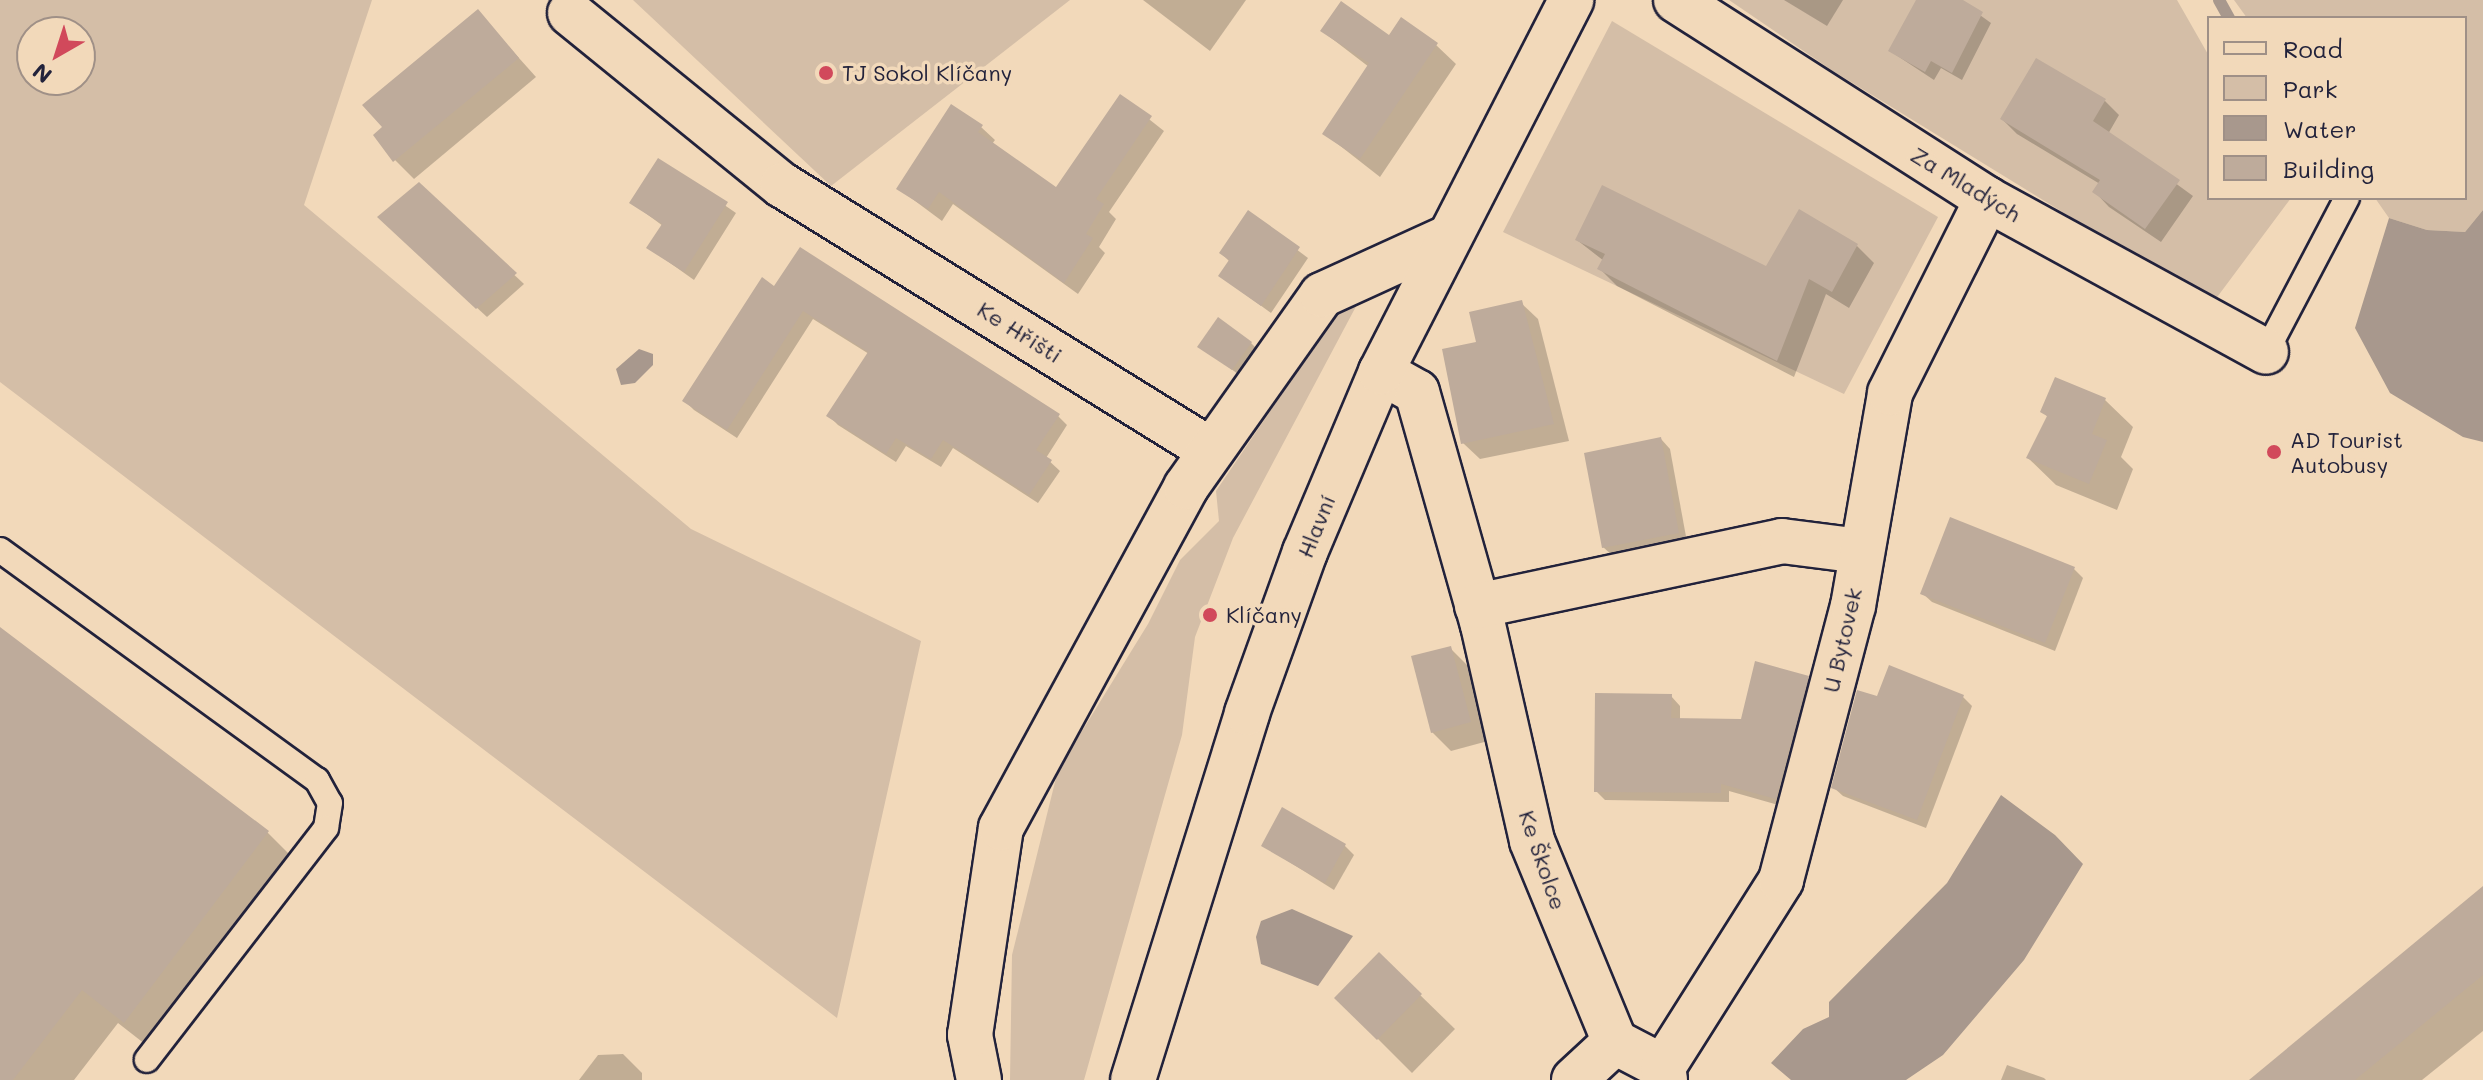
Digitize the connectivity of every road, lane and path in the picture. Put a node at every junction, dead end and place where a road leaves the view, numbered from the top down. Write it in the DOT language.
graph roads {
  1 [pos="1571,0"];
  2 [pos="1676,0"];
  3 [pos="570,13"];
  4 [pos="1987,199"];
  5 [pos="2346,200"];
  6 [pos="1447,238"];
  7 [pos="2266,352"];
  8 [pos="1381,372"];
  9 [pos="1210,450"];
  10 [pos="0,550"];
  11 [pos="1860,551"];
  12 [pos="1477,606"];
  13 [pos="1615,1042"];
  14 [pos="147,1060"];
  15 [pos="1664,1074"];
  16 [pos="979,1080"];
  17 [pos="1133,1080"];
  18 [pos="1574,1080"];
  1 -- 6 [label="street, Hlavní"];
  2 -- 4 [label="street, Za Mladých"];
  3 -- 9 [label="street, Ke Hřišti"];
  4 -- 7 [label="street, Za Mladých"];
  4 -- 11 [label="street, U Bytovek"];
  5 -- 7 [label="lane"];
  6 -- 8 [label="street, Hlavní"];
  6 -- 9 [label="street"];
  8 -- 12 [label="street, Ke Školce"];
  8 -- 17 [label="street, Hlavní"];
  9 -- 16 [label="street"];
  10 -- 14 [label="lane"];
  11 -- 12 [label="street"];
  11 -- 15 [label="street, U Bytovek"];
  12 -- 13 [label="street, Ke Školce"];
  13 -- 15 [label="street"];
  13 -- 18 [label="street"];
}
